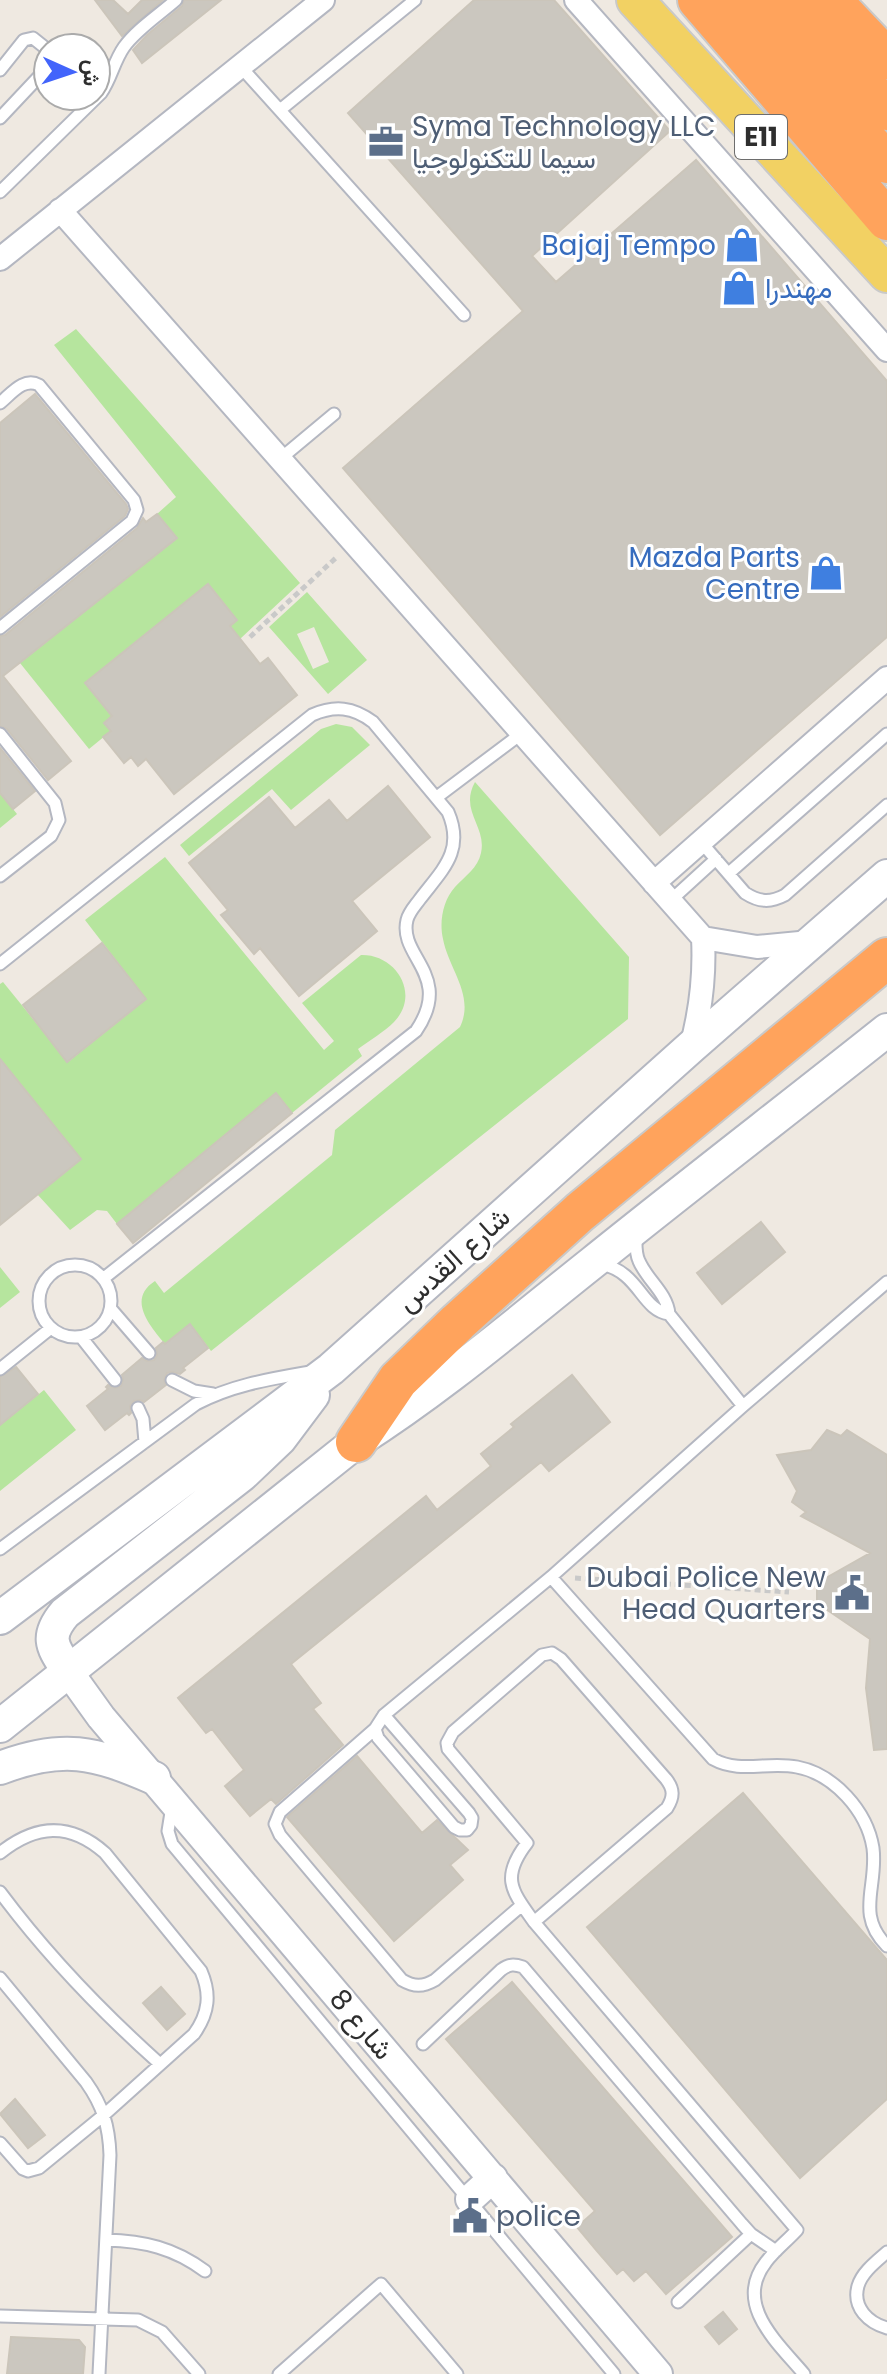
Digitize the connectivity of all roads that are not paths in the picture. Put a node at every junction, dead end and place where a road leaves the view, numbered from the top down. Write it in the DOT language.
graph roads {
  1 [pos="176,0"];
  2 [pos="323,0"];
  3 [pos="415,0"];
  4 [pos="576,0"];
  5 [pos="635,0"];
  6 [pos="698,0"];
  7 [pos="741,0"];
  8 [pos="788,0"];
  9 [pos="831,0"];
  10 [pos="32,38"];
  11 [pos="887,59"];
  12 [pos="240,66"];
  13 [pos="0,70"];
  14 [pos="32,84"];
  15 [pos="280,110"];
  16 [pos="887,110"];
  17 [pos="0,118"];
  18 [pos="887,163"];
  19 [pos="0,192"];
  20 [pos="60,210"];
  21 [pos="887,220"];
  22 [pos="0,259"];
  23 [pos="887,274"];
  24 [pos="464,315"];
  25 [pos="887,350"];
  26 [pos="0,403"];
  27 [pos="334,414"];
  28 [pos="280,459"];
  29 [pos="0,628"];
  30 [pos="887,678"];
  31 [pos="522,733"];
  32 [pos="0,734"];
  33 [pos="887,734"];
  34 [pos="437,797"];
  35 [pos="887,805"];
  36 [pos="701,842"];
  37 [pos="716,859"];
  38 [pos="729,873"];
  39 [pos="0,876"];
  40 [pos="887,876"];
  41 [pos="654,883"];
  42 [pos="670,901"];
  43 [pos="703,938"];
  44 [pos="812,941"];
  45 [pos="887,958"];
  46 [pos="2,959"];
  47 [pos="887,1030"];
  48 [pos="691,1047"];
  49 [pos="636,1229"];
  50 [pos="593,1262"];
  51 [pos="104,1278"];
  52 [pos="887,1282"];
  53 [pos="111,1309"];
  54 [pos="669,1314"];
  55 [pos="51,1328"];
  56 [pos="81,1337"];
  57 [pos="149,1353"];
  58 [pos="0,1369"];
  59 [pos="331,1369"];
  60 [pos="115,1380"];
  61 [pos="172,1380"];
  62 [pos="214,1394"];
  63 [pos="743,1406"];
  64 [pos="138,1408"];
  65 [pos="145,1442"];
  66 [pos="356,1442"];
  67 [pos="0,1549"];
  68 [pos="551,1577"];
  69 [pos="0,1618"];
  70 [pos="68,1671"];
  71 [pos="384,1715"];
  72 [pos="0,1726"];
  73 [pos="375,1729"];
  74 [pos="0,1768"];
  75 [pos="164,1790"];
  76 [pos="0,1853"];
  77 [pos="0,1892"];
  78 [pos="522,1905"];
  79 [pos="534,1922"];
  80 [pos="887,1946"];
  81 [pos="0,1978"];
  82 [pos="423,2044"];
  83 [pos="160,2064"];
  84 [pos="105,2114"];
  85 [pos="0,2143"];
  86 [pos="493,2178"];
  87 [pos="470,2199"];
  88 [pos="751,2234"];
  89 [pos="106,2240"];
  90 [pos="776,2251"];
  91 [pos="887,2252"];
  92 [pos="205,2271"];
  93 [pos="678,2302"];
  94 [pos="0,2316"];
  95 [pos="102,2318"];
  96 [pos="887,2328"];
  97 [pos="99,2374"];
  98 [pos="199,2374"];
  99 [pos="279,2374"];
  100 [pos="457,2374"];
  101 [pos="614,2374"];
  102 [pos="658,2374"];
  103 [pos="804,2374"];
  1 -- 19 [label="lane"];
  2 -- 12 [label="street"];
  3 -- 15 [label="lane"];
  4 -- 25 [label="street"];
  5 -- 23 [label="main road, E11"];
  6 -- 21 [label="highway"];
  7 -- 18 [label="highway"];
  8 -- 16 [label="highway"];
  9 -- 11 [label="highway"];
  10 -- 13 [label="lane"];
  12 -- 15 [label="lane"];
  12 -- 20 [label="street"];
  14 -- 17 [label="lane"];
  15 -- 24 [label="lane"];
  20 -- 22 [label="street"];
  20 -- 28 [label="street"];
  26 -- 29 [label="lane"];
  27 -- 28 [label="lane"];
  28 -- 31 [label="street"];
  30 -- 36 [label="street"];
  31 -- 34 [label="lane"];
  31 -- 41 [label="street"];
  32 -- 39 [label="lane"];
  33 -- 38 [label="lane"];
  34 -- 46 [label="lane"];
  34 -- 51 [label="lane"];
  35 -- 38 [label="lane"];
  36 -- 37 [label="lane"];
  36 -- 41 [label="street"];
  37 -- 38 [label="lane"];
  37 -- 42 [label="lane"];
  40 -- 44 [label="main road, شارع القدس"];
  41 -- 42 [label="street"];
  42 -- 43 [label="street"];
  43 -- 44 [label="street"];
  43 -- 48 [label="street"];
  44 -- 48 [label="main road, شارع القدس"];
  45 -- 66 [label="highway"];
  47 -- 49 [label="main road"];
  48 -- 59 [label="main road, شارع القدس"];
  49 -- 50 [label="main road"];
  49 -- 54 [label="lane"];
  50 -- 54 [label="lane"];
  50 -- 66 [label="main road"];
  51 -- 53 [label="lane"];
  51 -- 55 [label="lane"];
  52 -- 63 [label="lane"];
  53 -- 56 [label="lane"];
  53 -- 57 [label="lane"];
  54 -- 63 [label="lane"];
  55 -- 56 [label="lane"];
  55 -- 58 [label="lane"];
  56 -- 60 [label="lane"];
  59 -- 62 [label="lane"];
  59 -- 69 [label="main road, شارع القدس"];
  59 -- 70 [label="main road"];
  61 -- 62 [label="lane"];
  62 -- 65 [label="lane"];
  63 -- 68 [label="lane"];
  64 -- 65 [label="lane"];
  65 -- 67 [label="lane"];
  66 -- 70 [label="main road"];
  68 -- 71 [label="lane"];
  68 -- 80 [label="lane"];
  70 -- 72 [label="main road"];
  70 -- 75 [label="street, شارع 8"];
  71 -- 73 [label="lane"];
  71 -- 73 [label="lane"];
  73 -- 78 [label="lane"];
  74 -- 75 [label="main road"];
  75 -- 86 [label="street, شارع 8"];
  75 -- 87 [label="lane"];
  76 -- 83 [label="lane"];
  77 -- 83 [label="lane"];
  78 -- 79 [label="lane"];
  78 -- 79 [label="lane"];
  79 -- 90 [label="lane"];
  81 -- 84 [label="lane"];
  82 -- 88 [label="lane"];
  83 -- 84 [label="lane"];
  84 -- 85 [label="lane"];
  84 -- 89 [label="lane"];
  86 -- 87 [label="street"];
  86 -- 102 [label="street, شارع 8"];
  87 -- 101 [label="lane"];
  88 -- 90 [label="lane"];
  88 -- 93 [label="lane"];
  89 -- 92 [label="lane"];
  89 -- 95 [label="lane"];
  90 -- 103 [label="lane"];
  91 -- 96 [label="lane"];
  94 -- 95 [label="lane"];
  95 -- 97 [label="lane"];
  95 -- 98 [label="lane"];
  99 -- 100 [label="lane"];
}
